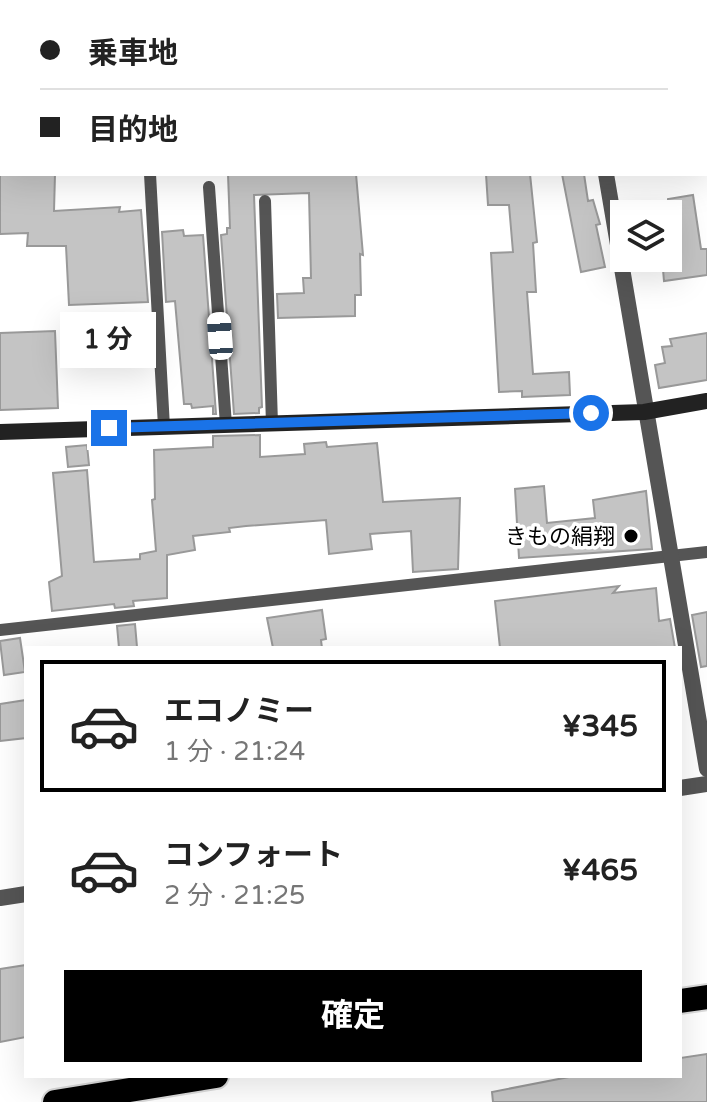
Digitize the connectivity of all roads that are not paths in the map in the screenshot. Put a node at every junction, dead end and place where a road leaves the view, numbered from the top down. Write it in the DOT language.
graph roads {
  1 [pos="150,176"];
  2 [pos="606,176"];
  3 [pos="209,187"];
  4 [pos="265,201"];
  5 [pos="707,401"];
  6 [pos="644,412"];
  7 [pos="272,424"];
  8 [pos="226,425"];
  9 [pos="164,427"];
  10 [pos="0,432"];
  11 [pos="707,552"];
  12 [pos="671,558"];
  13 [pos="0,630"];
  14 [pos="707,769"];
  15 [pos="707,784"];
  16 [pos="682,788"];
  17 [pos="24,894"];
  18 [pos="0,898"];
  19 [pos="707,997"];
  20 [pos="682,1001"];
  21 [pos="204,1078"];
  22 [pos="55,1102"];
  1 -- 9 [label="lane"];
  2 -- 6 [label="street"];
  3 -- 8 [label="lane"];
  4 -- 7 [label="lane"];
  5 -- 6 [label="street"];
  6 -- 7 [label="street"];
  6 -- 12 [label="street"];
  7 -- 8 [label="street"];
  8 -- 9 [label="street"];
  9 -- 10 [label="street"];
  11 -- 12 [label="lane"];
  12 -- 13 [label="lane"];
  12 -- 14 [label="street"];
  15 -- 16 [label="street"];
  17 -- 18 [label="street"];
  19 -- 20 [label="highway"];
  21 -- 22 [label="highway"];
}
